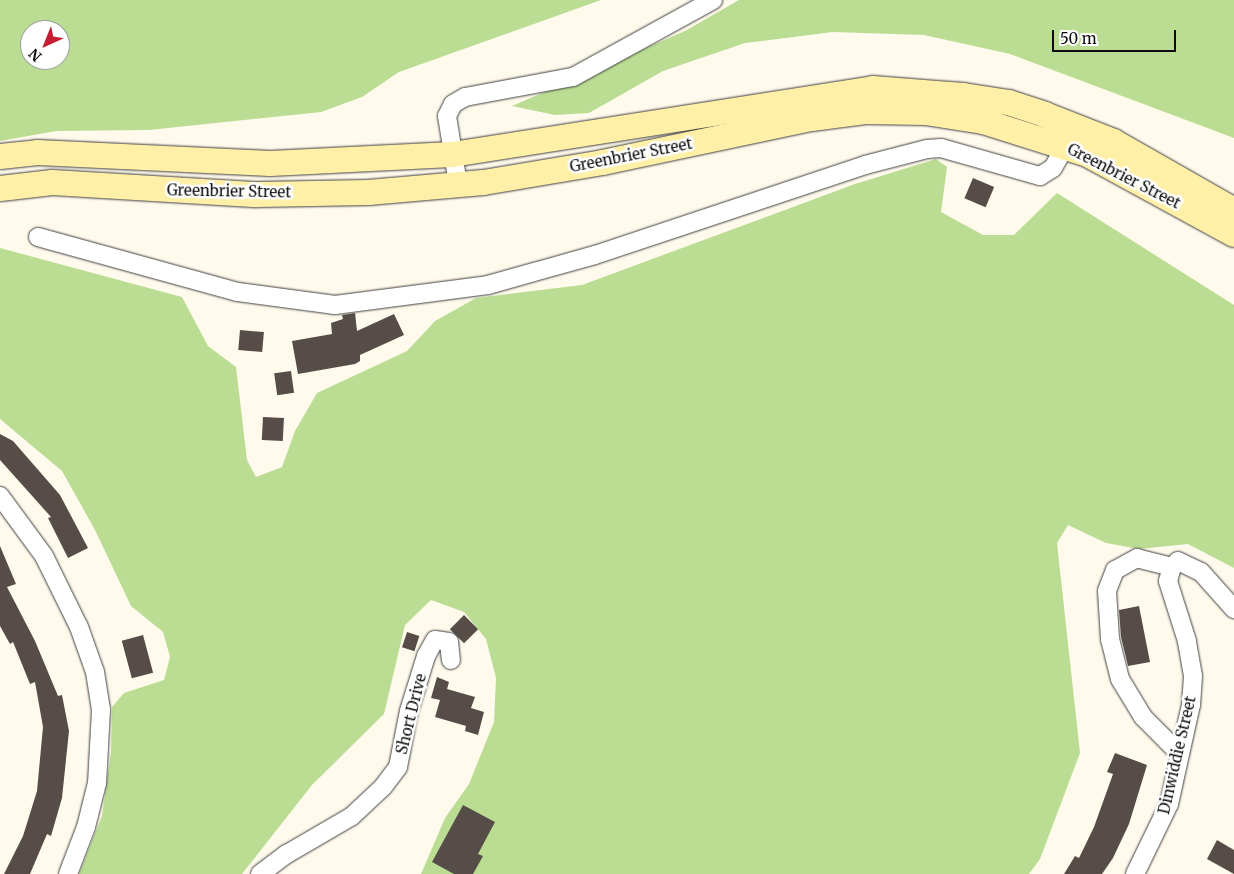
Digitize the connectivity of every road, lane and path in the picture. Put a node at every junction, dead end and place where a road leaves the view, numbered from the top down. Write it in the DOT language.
graph roads {
  1 [pos="713,0"];
  2 [pos="1065,146"];
  3 [pos="452,154"];
  4 [pos="0,156"];
  5 [pos="458,184"];
  6 [pos="0,188"];
  7 [pos="1234,210"];
  8 [pos="1234,234"];
  9 [pos="38,237"];
  10 [pos="0,496"];
  11 [pos="1172,567"];
  12 [pos="1234,609"];
  13 [pos="451,660"];
  14 [pos="1180,754"];
  15 [pos="68,874"];
  16 [pos="260,874"];
  17 [pos="1135,874"];
  1 -- 3 [label="street"];
  2 -- 5 [label="main road, Greenbrier Street"];
  2 -- 8 [label="main road, Greenbrier Street"];
  2 -- 9 [label="street"];
  3 -- 4 [label="main road, Greenbrier Street"];
  3 -- 5 [label="street"];
  3 -- 7 [label="main road, Greenbrier Street"];
  5 -- 6 [label="main road, Greenbrier Street"];
  10 -- 15 [label="street"];
  11 -- 12 [label="street"];
  11 -- 14 [label="street, Dinwiddie Street"];
  11 -- 14 [label="street"];
  13 -- 16 [label="street, Short Drive"];
  14 -- 17 [label="street, Dinwiddie Street"];
}
